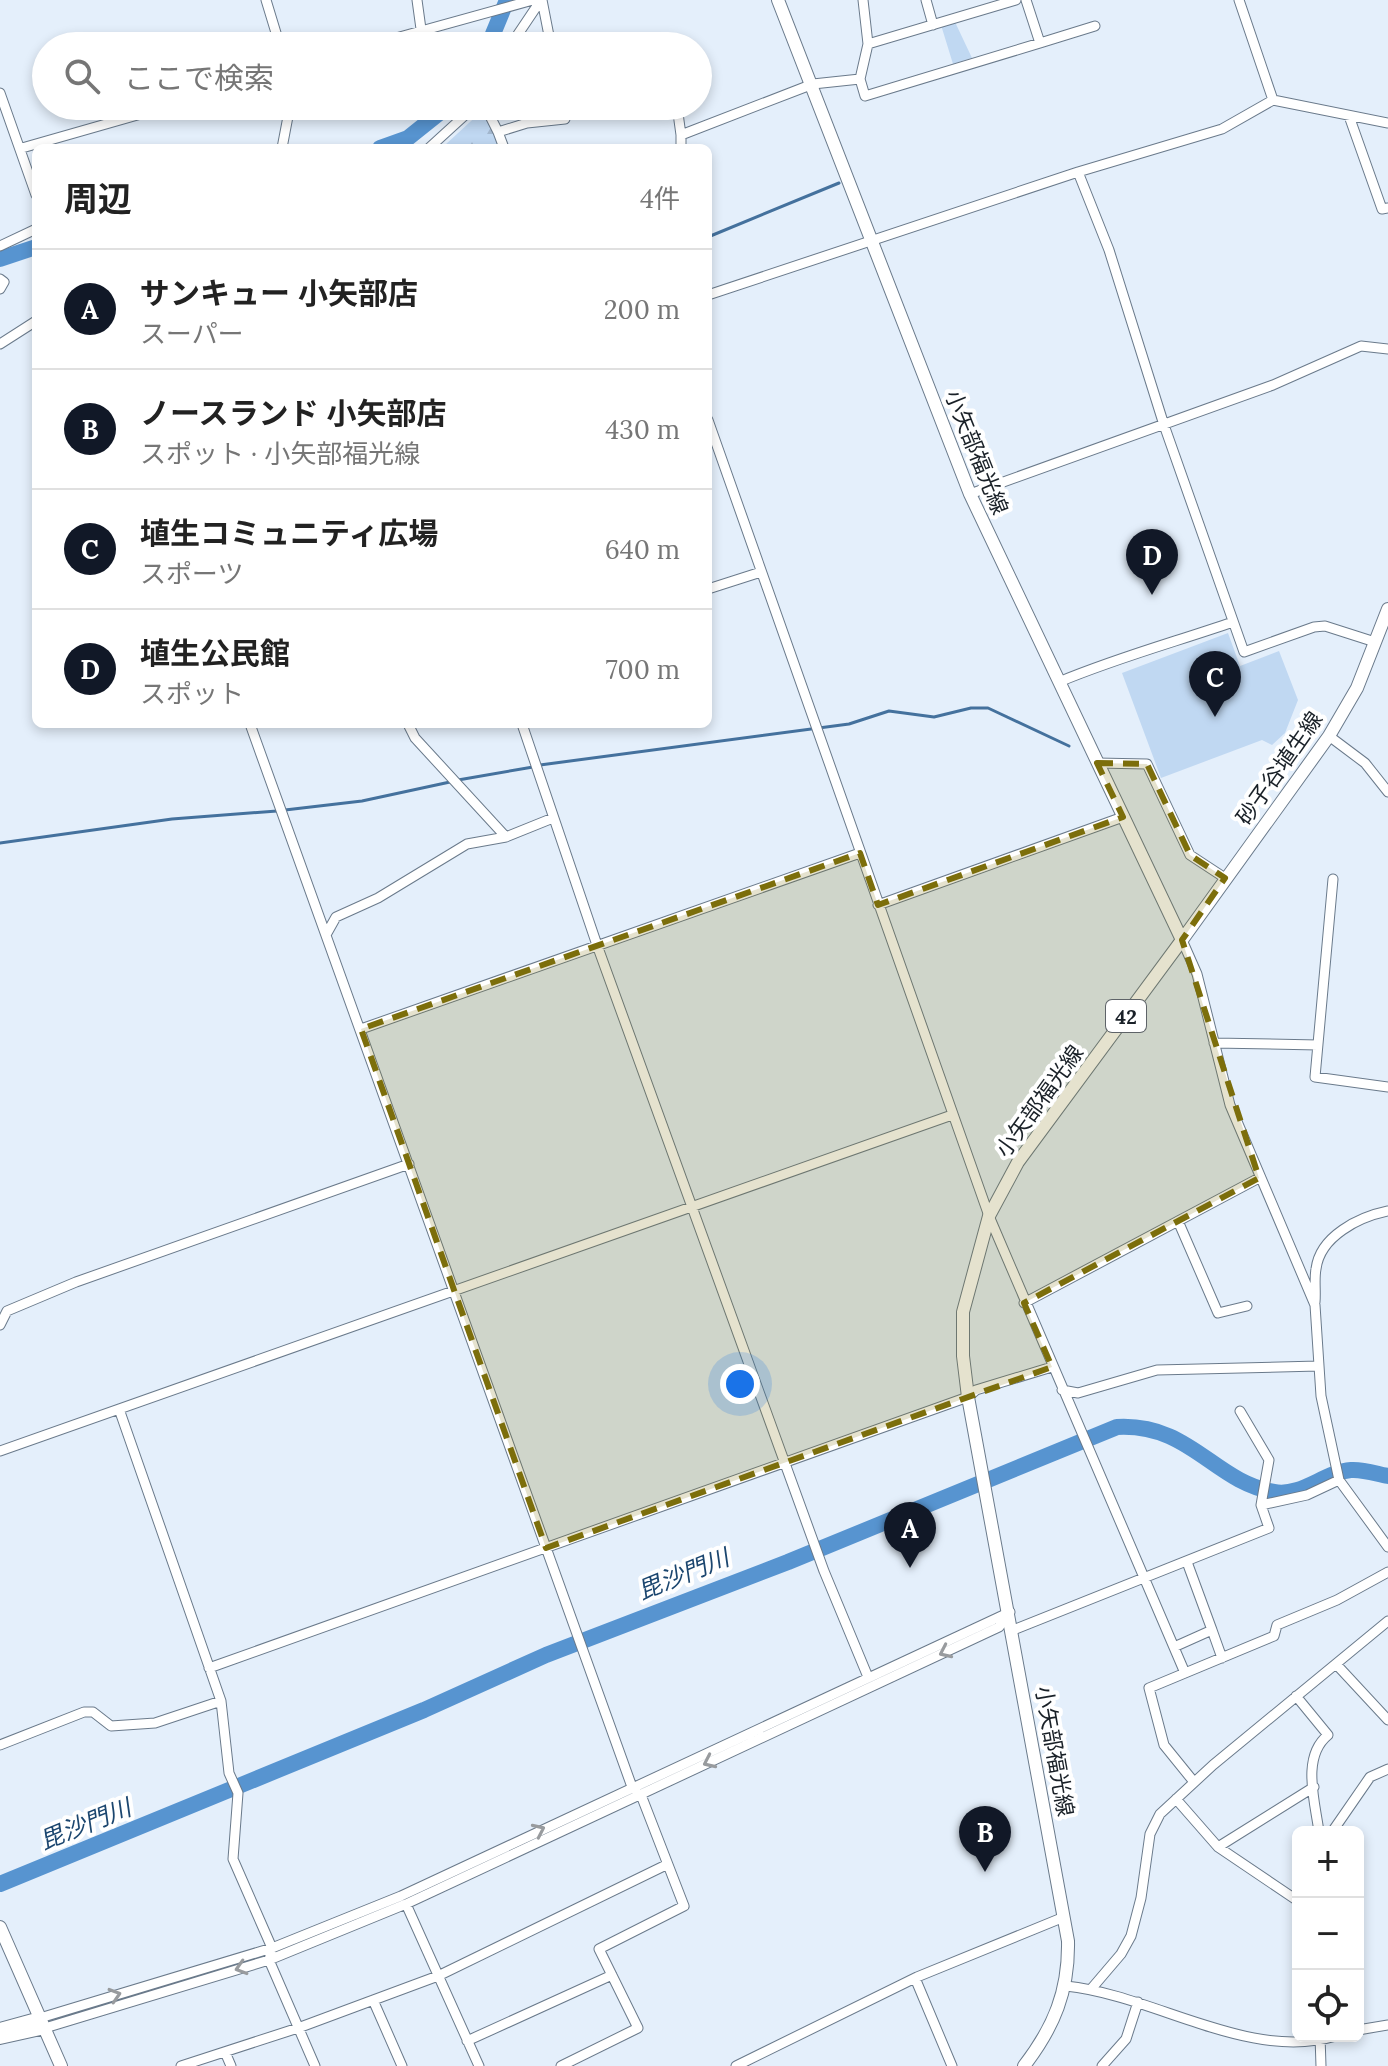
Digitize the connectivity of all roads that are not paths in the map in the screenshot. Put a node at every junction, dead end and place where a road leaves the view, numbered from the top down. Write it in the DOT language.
graph roads {
  1 [pos="266,0"];
  2 [pos="417,0"];
  3 [pos="533,0"];
  4 [pos="541,0"];
  5 [pos="778,0"];
  6 [pos="863,0"];
  7 [pos="926,0"];
  8 [pos="1016,0"];
  9 [pos="1026,0"];
  10 [pos="1239,0"];
  11 [pos="978,5"];
  12 [pos="933,25"];
  13 [pos="1095,26"];
  14 [pos="421,29"];
  15 [pos="276,32"];
  16 [pos="411,32"];
  17 [pos="519,32"];
  18 [pos="548,32"];
  19 [pos="1040,43"];
  20 [pos="868,44"];
  21 [pos="860,79"];
  22 [pos="813,84"];
  23 [pos="0,93"];
  24 [pos="1273,100"];
  25 [pos="1349,116"];
  26 [pos="120,120"];
  27 [pos="287,120"];
  28 [pos="460,120"];
  29 [pos="492,120"];
  30 [pos="556,120"];
  31 [pos="679,120"];
  32 [pos="1388,123"];
  33 [pos="498,132"];
  34 [pos="681,135"];
  35 [pos="36,144"];
  36 [pos="283,144"];
  37 [pos="433,144"];
  38 [pos="502,144"];
  39 [pos="681,144"];
  40 [pos="32,145"];
  41 [pos="22,148"];
  42 [pos="1078,172"];
  43 [pos="32,182"];
  44 [pos="1388,208"];
  45 [pos="32,231"];
  46 [pos="872,240"];
  47 [pos="0,246"];
  48 [pos="712,294"];
  49 [pos="32,324"];
  50 [pos="0,344"];
  51 [pos="1388,349"];
  52 [pos="1164,425"];
  53 [pos="712,431"];
  54 [pos="970,494"];
  55 [pos="761,572"];
  56 [pos="712,588"];
  57 [pos="1388,609"];
  58 [pos="1233,622"];
  59 [pos="1375,642"];
  60 [pos="1059,682"];
  61 [pos="251,728"];
  62 [pos="410,728"];
  63 [pos="523,728"];
  64 [pos="1329,736"];
  65 [pos="1097,763"];
  66 [pos="1387,790"];
  67 [pos="1123,817"];
  68 [pos="553,818"];
  69 [pos="506,837"];
  70 [pos="860,853"];
  71 [pos="1225,878"];
  72 [pos="1333,879"];
  73 [pos="878,905"];
  74 [pos="327,933"];
  75 [pos="1182,940"];
  76 [pos="597,945"];
  77 [pos="361,1029"];
  78 [pos="1214,1043"];
  79 [pos="1318,1045"];
  80 [pos="1388,1087"];
  81 [pos="952,1115"];
  82 [pos="409,1164"];
  83 [pos="1259,1178"];
  84 [pos="693,1207"];
  85 [pos="1388,1211"];
  86 [pos="989,1216"];
  87 [pos="1178,1221"];
  88 [pos="455,1291"];
  89 [pos="1024,1303"];
  90 [pos="1315,1305"];
  91 [pos="1247,1306"];
  92 [pos="0,1325"];
  93 [pos="1318,1366"];
  94 [pos="1052,1367"];
  95 [pos="1062,1390"];
  96 [pos="968,1397"];
  97 [pos="119,1409"];
  98 [pos="1240,1411"];
  99 [pos="0,1451"];
  100 [pos="786,1463"];
  101 [pos="1339,1480"];
  102 [pos="1261,1505"];
  103 [pos="1388,1547"];
  104 [pos="546,1548"];
  105 [pos="1187,1562"];
  106 [pos="1388,1572"];
  107 [pos="1146,1579"];
  108 [pos="1010,1612"];
  109 [pos="1388,1621"];
  110 [pos="1013,1630"];
  111 [pos="1212,1630"];
  112 [pos="1174,1647"];
  113 [pos="1222,1658"];
  114 [pos="1336,1664"];
  115 [pos="209,1668"];
  116 [pos="1185,1673"];
  117 [pos="868,1677"];
  118 [pos="1296,1696"];
  119 [pos="221,1701"];
  120 [pos="1388,1720"];
  121 [pos="0,1745"];
  122 [pos="1388,1769"];
  123 [pos="1194,1782"];
  124 [pos="632,1787"];
  125 [pos="1314,1787"];
  126 [pos="641,1795"];
  127 [pos="1176,1799"];
  128 [pos="1318,1826"];
  129 [pos="1336,1826"];
  130 [pos="1218,1847"];
  131 [pos="666,1865"];
  132 [pos="1294,1898"];
  133 [pos="406,1904"];
  134 [pos="1064,1917"];
  135 [pos="0,1927"];
  136 [pos="272,1948"];
  137 [pos="269,1960"];
  138 [pos="612,1975"];
  139 [pos="438,1976"];
  140 [pos="915,1978"];
  141 [pos="1066,1986"];
  142 [pos="1092,1988"];
  143 [pos="373,2000"];
  144 [pos="1138,2002"];
  145 [pos="43,2023"];
  146 [pos="1388,2025"];
  147 [pos="298,2028"];
  148 [pos="0,2029"];
  149 [pos="1364,2029"];
  150 [pos="0,2038"];
  151 [pos="1292,2039"];
  152 [pos="467,2041"];
  153 [pos="1321,2042"];
  154 [pos="225,2052"];
  155 [pos="948,2065"];
  156 [pos="61,2066"];
  157 [pos="181,2066"];
  158 [pos="231,2066"];
  159 [pos="315,2066"];
  160 [pos="402,2066"];
  161 [pos="479,2066"];
  162 [pos="561,2066"];
  163 [pos="736,2066"];
  164 [pos="1024,2066"];
  165 [pos="1102,2066"];
  166 [pos="1321,2066"];
  1 -- 15 [label="street"];
  2 -- 14 [label="street"];
  3 -- 14 [label="street"];
  4 -- 17 [label="street"];
  4 -- 18 [label="street"];
  5 -- 22 [label="main road, 小矢部福光線"];
  6 -- 20 [label="street"];
  7 -- 12 [label="street"];
  8 -- 11 [label="street"];
  9 -- 19 [label="street"];
  10 -- 24 [label="street"];
  11 -- 12 [label="street"];
  12 -- 20 [label="street"];
  13 -- 19 [label="street"];
  14 -- 16 [label="street"];
  19 -- 21 [label="street"];
  20 -- 21 [label="street"];
  21 -- 22 [label="street"];
  22 -- 34 [label="street"];
  22 -- 46 [label="main road, 小矢部福光線"];
  23 -- 41 [label="street"];
  24 -- 25 [label="street"];
  24 -- 42 [label="street"];
  25 -- 32 [label="street"];
  25 -- 44 [label="street"];
  26 -- 35 [label="street"];
  27 -- 36 [label="street"];
  28 -- 37 [label="street"];
  29 -- 33 [label="street"];
  30 -- 33 [label="street"];
  31 -- 34 [label="street"];
  33 -- 38 [label="street"];
  34 -- 39 [label="street"];
  40 -- 41 [label="street"];
  41 -- 43 [label="street"];
  42 -- 46 [label="street"];
  42 -- 52 [label="street"];
  45 -- 47 [label="street"];
  46 -- 48 [label="street"];
  46 -- 54 [label="main road, 小矢部福光線"];
  49 -- 50 [label="street"];
  51 -- 52 [label="street"];
  52 -- 54 [label="street"];
  52 -- 58 [label="street"];
  53 -- 55 [label="street"];
  54 -- 60 [label="main road, 小矢部福光線"];
  55 -- 56 [label="street"];
  55 -- 70 [label="street"];
  57 -- 59 [label="main road, 砂子谷埴生線"];
  58 -- 59 [label="street"];
  58 -- 60 [label="street"];
  59 -- 64 [label="main road, 砂子谷埴生線"];
  60 -- 65 [label="main road, 小矢部福光線"];
  61 -- 74 [label="street"];
  62 -- 69 [label="street"];
  63 -- 68 [label="street"];
  64 -- 66 [label="street"];
  64 -- 71 [label="main road, 砂子谷埴生線"];
  65 -- 67 [label="main road, 小矢部福光線"];
  65 -- 71 [label="street"];
  67 -- 73 [label="street"];
  67 -- 75 [label="main road, 小矢部福光線"];
  68 -- 69 [label="street"];
  68 -- 76 [label="street"];
  69 -- 74 [label="street"];
  70 -- 73 [label="street"];
  70 -- 76 [label="street"];
  71 -- 75 [label="main road, 砂子谷埴生線"];
  72 -- 79 [label="street"];
  73 -- 81 [label="street"];
  74 -- 77 [label="street"];
  75 -- 78 [label="street"];
  75 -- 86 [label="main road, 小矢部福光線 / 42"];
  76 -- 77 [label="street"];
  76 -- 84 [label="street"];
  77 -- 82 [label="street"];
  78 -- 79 [label="street"];
  78 -- 83 [label="street"];
  79 -- 80 [label="street"];
  81 -- 84 [label="street"];
  81 -- 86 [label="street"];
  82 -- 88 [label="street"];
  82 -- 92 [label="street"];
  83 -- 87 [label="street"];
  83 -- 90 [label="street"];
  84 -- 88 [label="street"];
  84 -- 100 [label="street"];
  85 -- 90 [label="street"];
  86 -- 89 [label="street"];
  86 -- 96 [label="main road, 小矢部福光線 / 42"];
  87 -- 89 [label="street"];
  87 -- 91 [label="street"];
  88 -- 97 [label="street"];
  88 -- 104 [label="street"];
  89 -- 94 [label="street"];
  90 -- 93 [label="street"];
  93 -- 95 [label="street"];
  93 -- 101 [label="street"];
  94 -- 95 [label="street"];
  94 -- 96 [label="street"];
  95 -- 107 [label="street"];
  96 -- 100 [label="street"];
  96 -- 108 [label="main road, 小矢部福光線 / 42"];
  97 -- 99 [label="street"];
  97 -- 115 [label="street"];
  98 -- 102 [label="street"];
  100 -- 104 [label="street"];
  100 -- 117 [label="street"];
  101 -- 102 [label="street"];
  101 -- 103 [label="street"];
  102 -- 105 [label="street"];
  104 -- 115 [label="street"];
  104 -- 124 [label="street"];
  105 -- 107 [label="street"];
  105 -- 111 [label="street"];
  106 -- 113 [label="street"];
  107 -- 110 [label="street"];
  107 -- 112 [label="street"];
  108 -- 110 [label="main road, 小矢部福光線 / 42"];
  108 -- 117 [label="street"];
  108 -- 126 [label="street, one-way"];
  109 -- 114 [label="street"];
  110 -- 134 [label="main road, 小矢部福光線 / 42"];
  111 -- 112 [label="street"];
  111 -- 113 [label="street"];
  112 -- 116 [label="street"];
  113 -- 116 [label="street"];
  114 -- 118 [label="street"];
  114 -- 120 [label="street"];
  115 -- 119 [label="street"];
  116 -- 123 [label="street"];
  117 -- 124 [label="street"];
  118 -- 123 [label="street"];
  118 -- 125 [label="street"];
  119 -- 121 [label="street"];
  119 -- 136 [label="street"];
  122 -- 129 [label="street"];
  123 -- 127 [label="street"];
  124 -- 126 [label="street"];
  136 -- 124 [label="street, one-way"];
  125 -- 128 [label="street"];
  125 -- 130 [label="street"];
  126 -- 131 [label="street"];
  126 -- 133 [label="street"];
  127 -- 130 [label="street"];
  127 -- 142 [label="street"];
  130 -- 132 [label="street"];
  131 -- 138 [label="street"];
  131 -- 139 [label="street"];
  133 -- 137 [label="street"];
  133 -- 139 [label="street"];
  134 -- 140 [label="street"];
  134 -- 141 [label="main road, 小矢部福光線 / 42"];
  135 -- 145 [label="main road"];
  136 -- 137 [label="street"];
  145 -- 136 [label="street, one-way"];
  137 -- 145 [label="street, one-way"];
  137 -- 147 [label="street"];
  138 -- 152 [label="street"];
  138 -- 162 [label="street"];
  139 -- 143 [label="street"];
  139 -- 152 [label="street"];
  140 -- 155 [label="street"];
  140 -- 163 [label="street"];
  141 -- 142 [label="street"];
  141 -- 164 [label="main road, 小矢部福光線 / 42"];
  142 -- 144 [label="street"];
  143 -- 147 [label="street"];
  143 -- 160 [label="street"];
  144 -- 151 [label="street"];
  144 -- 165 [label="street"];
  145 -- 148 [label="main road"];
  145 -- 150 [label="main road"];
  145 -- 156 [label="main road"];
  146 -- 149 [label="street"];
  147 -- 154 [label="street"];
  147 -- 159 [label="street"];
  152 -- 161 [label="street"];
  153 -- 166 [label="street"];
  154 -- 157 [label="street"];
  154 -- 158 [label="street"];
}
